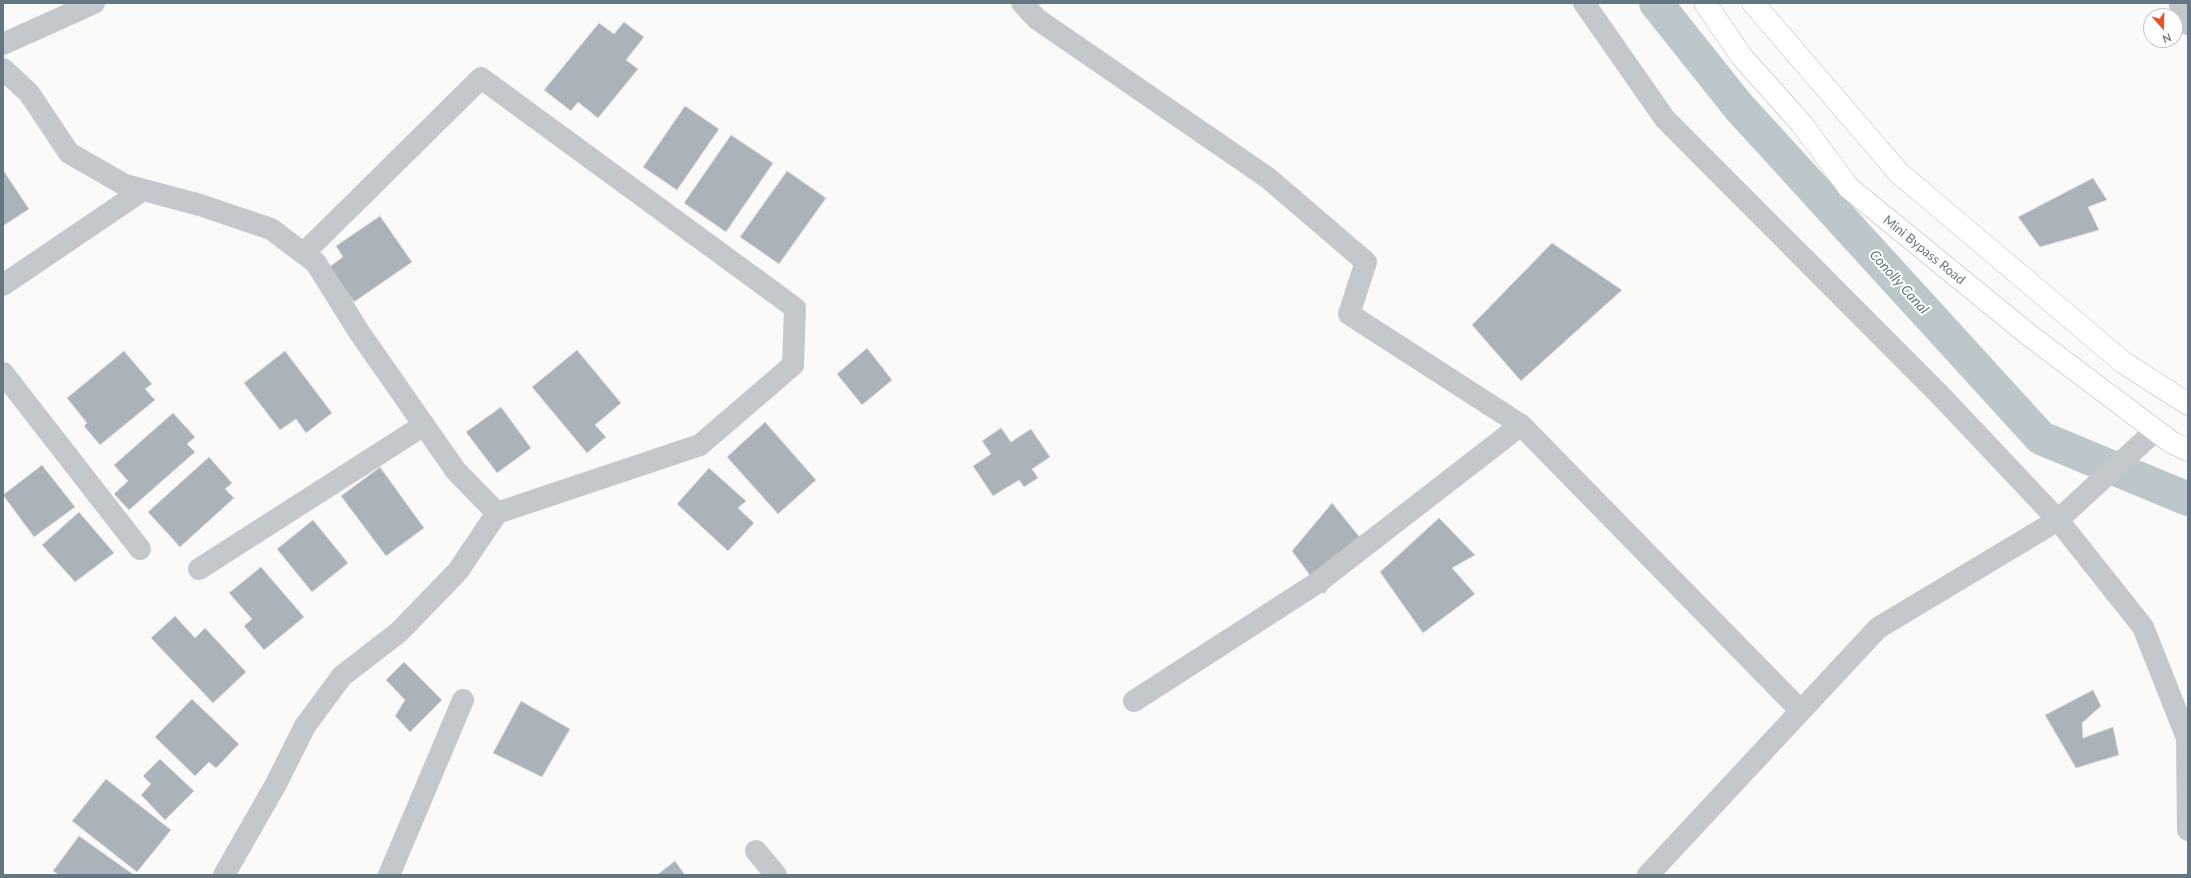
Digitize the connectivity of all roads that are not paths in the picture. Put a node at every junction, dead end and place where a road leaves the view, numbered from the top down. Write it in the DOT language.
graph roads {
  1 [pos="94,3"];
  2 [pos="1022,3"];
  3 [pos="1584,3"];
  4 [pos="1705,3"];
  5 [pos="1753,3"];
  6 [pos="2183,3"];
  7 [pos="2188,24"];
  8 [pos="3,44"];
  9 [pos="3,69"];
  10 [pos="143,190"];
  11 [pos="304,253"];
  12 [pos="3,285"];
  13 [pos="3,373"];
  14 [pos="2188,404"];
  15 [pos="1521,424"];
  16 [pos="424,425"];
  17 [pos="2155,431"];
  18 [pos="2188,450"];
  19 [pos="497,513"];
  20 [pos="2059,519"];
  21 [pos="140,549"];
  22 [pos="199,569"];
  23 [pos="463,700"];
  24 [pos="1134,701"];
  25 [pos="1801,710"];
  26 [pos="2188,830"];
  27 [pos="756,851"];
  28 [pos="224,875"];
  29 [pos="389,875"];
  30 [pos="776,875"];
  31 [pos="1648,875"];
  1 -- 8 [label="street"];
  2 -- 15 [label="street"];
  3 -- 20 [label="street"];
  4 -- 17 [label="main road, Mini Bypass Road"];
  5 -- 14 [label="main road"];
  6 -- 7 [label="street"];
  9 -- 10 [label="street"];
  10 -- 11 [label="street"];
  10 -- 12 [label="street"];
  11 -- 16 [label="street"];
  11 -- 19 [label="street"];
  13 -- 21 [label="street"];
  15 -- 24 [label="street"];
  15 -- 25 [label="street"];
  16 -- 19 [label="street"];
  16 -- 22 [label="street"];
  17 -- 18 [label="main road, Mini Bypass Road"];
  17 -- 20 [label="street"];
  19 -- 28 [label="street"];
  20 -- 25 [label="street"];
  20 -- 26 [label="street"];
  23 -- 29 [label="street"];
  25 -- 31 [label="street"];
  27 -- 30 [label="street"];
}
